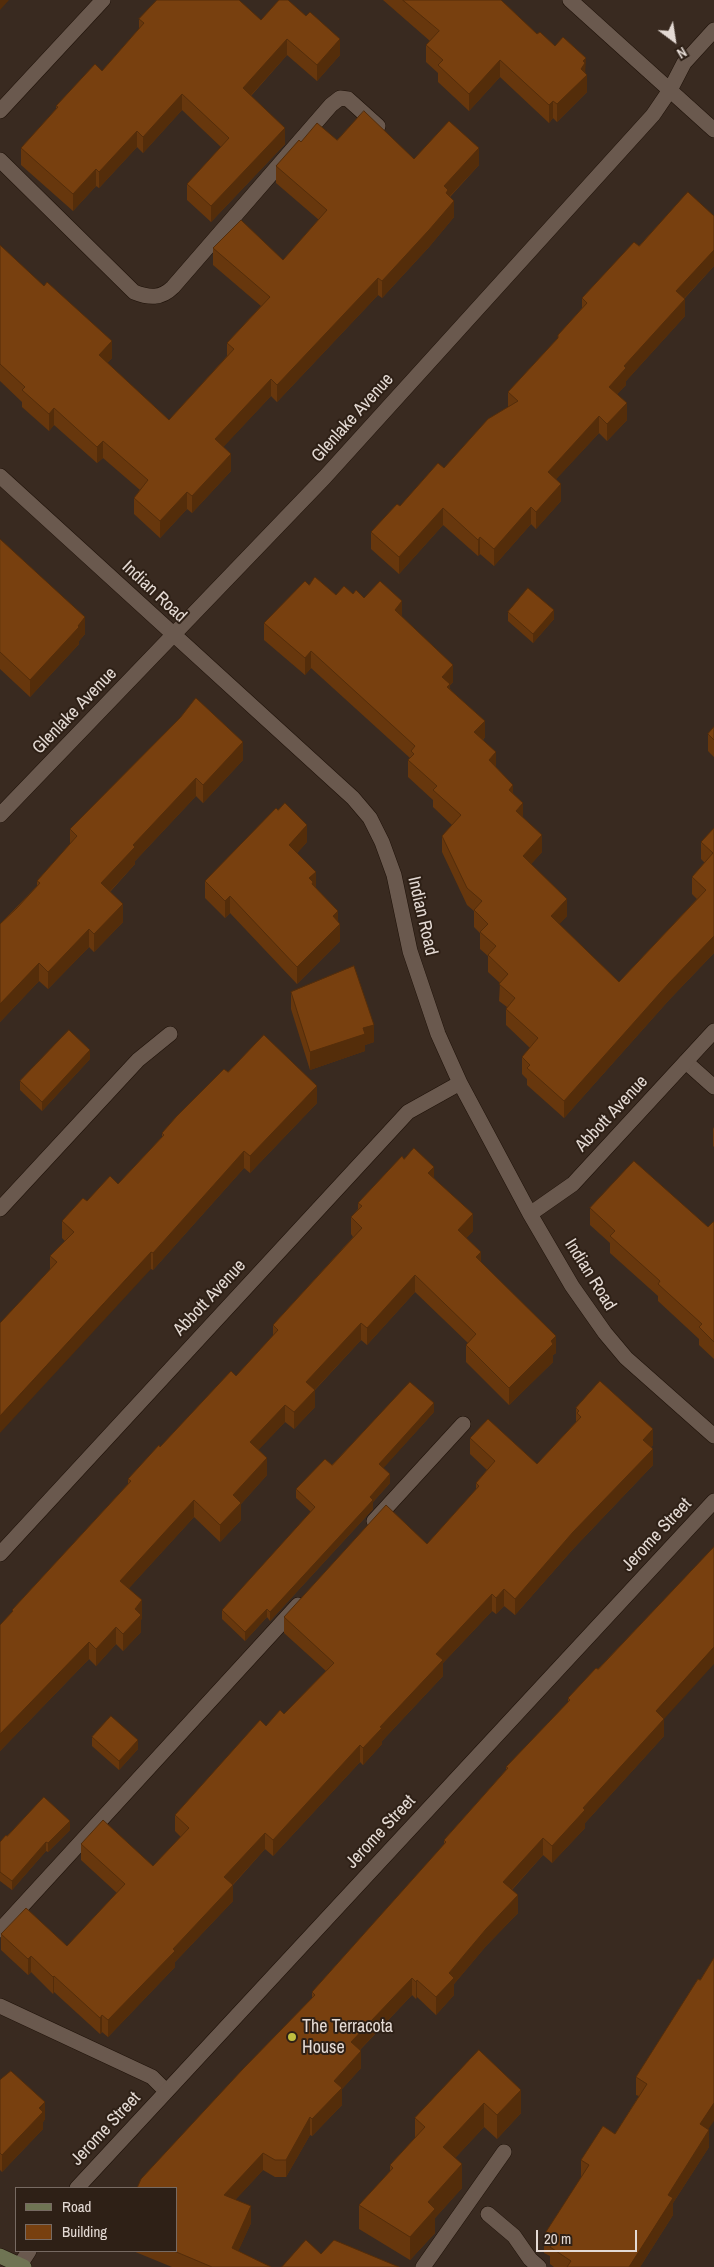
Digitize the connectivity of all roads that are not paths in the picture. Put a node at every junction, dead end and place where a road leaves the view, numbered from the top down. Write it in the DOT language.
graph roads {
  1 [pos="104,0"];
  2 [pos="570,0"];
  3 [pos="714,30"];
  4 [pos="670,90"];
  5 [pos="0,111"];
  6 [pos="383,130"];
  7 [pos="714,130"];
  8 [pos="0,160"];
  9 [pos="0,476"];
  10 [pos="174,636"];
  11 [pos="0,815"];
  12 [pos="714,1032"];
  13 [pos="170,1034"];
  14 [pos="686,1062"];
  15 [pos="460,1083"];
  16 [pos="714,1087"];
  17 [pos="0,1209"];
  18 [pos="530,1214"];
  19 [pos="463,1424"];
  20 [pos="714,1436"];
  21 [pos="714,1501"];
  22 [pos="362,1534"];
  23 [pos="0,1554"];
  24 [pos="308,1593"];
  25 [pos="0,1930"];
  26 [pos="0,2006"];
  27 [pos="166,2091"];
  28 [pos="504,2152"];
  29 [pos="77,2187"];
  30 [pos="488,2214"];
  31 [pos="29,2252"];
  32 [pos="0,2256"];
  33 [pos="22,2266"];
  34 [pos="423,2267"];
  35 [pos="540,2267"];
  1 -- 5 [label="street"];
  2 -- 4 [label="street"];
  3 -- 4 [label="street, Glenlake Avenue"];
  4 -- 7 [label="street"];
  4 -- 10 [label="street, Glenlake Avenue"];
  6 -- 8 [label="street"];
  9 -- 10 [label="street, Indian Road"];
  10 -- 11 [label="street, Glenlake Avenue"];
  10 -- 15 [label="street, Indian Road"];
  12 -- 14 [label="street, Abbott Avenue"];
  13 -- 17 [label="street"];
  14 -- 16 [label="street"];
  14 -- 18 [label="street, Abbott Avenue"];
  15 -- 18 [label="street, Indian Road"];
  15 -- 23 [label="street, Abbott Avenue"];
  18 -- 20 [label="street, Indian Road"];
  19 -- 22 [label="street"];
  21 -- 27 [label="street, Jerome Street"];
  24 -- 25 [label="street"];
  26 -- 27 [label="street"];
  27 -- 29 [label="street, Jerome Street"];
  28 -- 34 [label="street"];
  30 -- 35 [label="street"];
  31 -- 33 [label="street"];
  32 -- 33 [label="main road"];
}
